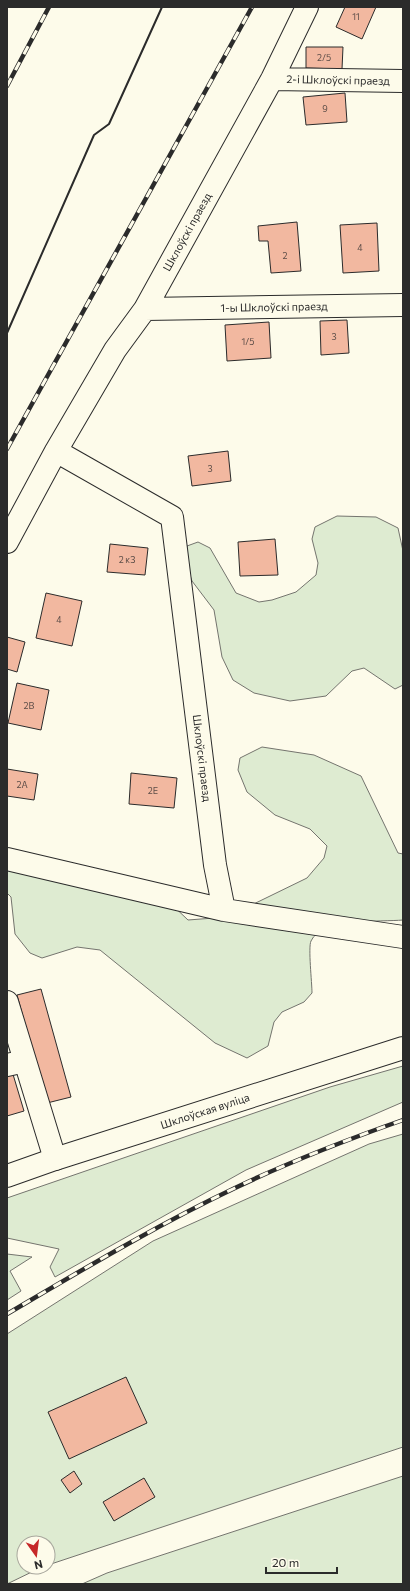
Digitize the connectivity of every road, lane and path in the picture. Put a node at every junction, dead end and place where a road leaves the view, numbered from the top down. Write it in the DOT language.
graph roads {
  1 [pos="307,7"];
  2 [pos="272,79"];
  3 [pos="403,81"];
  4 [pos="403,305"];
  5 [pos="144,309"];
  6 [pos="56,451"];
  7 [pos="7,542"];
  8 [pos="7,859"];
  9 [pos="224,910"];
  10 [pos="403,937"];
  11 [pos="7,1002"];
  12 [pos="403,1048"];
  13 [pos="16,1063"];
  14 [pos="55,1159"];
  15 [pos="7,1176"];
  1 -- 2 [label="street, Шклоўскі праезд"];
  2 -- 3 [label="street, 2-і Шклоўскі праезд"];
  2 -- 5 [label="street, Шклоўскі праезд"];
  4 -- 5 [label="street, 1-ы Шклоўскі праезд"];
  5 -- 6 [label="street, Шклоўскі праезд"];
  6 -- 7 [label="street, Шклоўскі праезд"];
  6 -- 9 [label="street, Шклоўскі праезд"];
  8 -- 9 [label="street"];
  9 -- 10 [label="street"];
  11 -- 13 [label="street"];
  12 -- 14 [label="street, Шклоўская вуліца"];
  13 -- 14 [label="street"];
  14 -- 15 [label="street, Шклоўская вуліца"];
}
